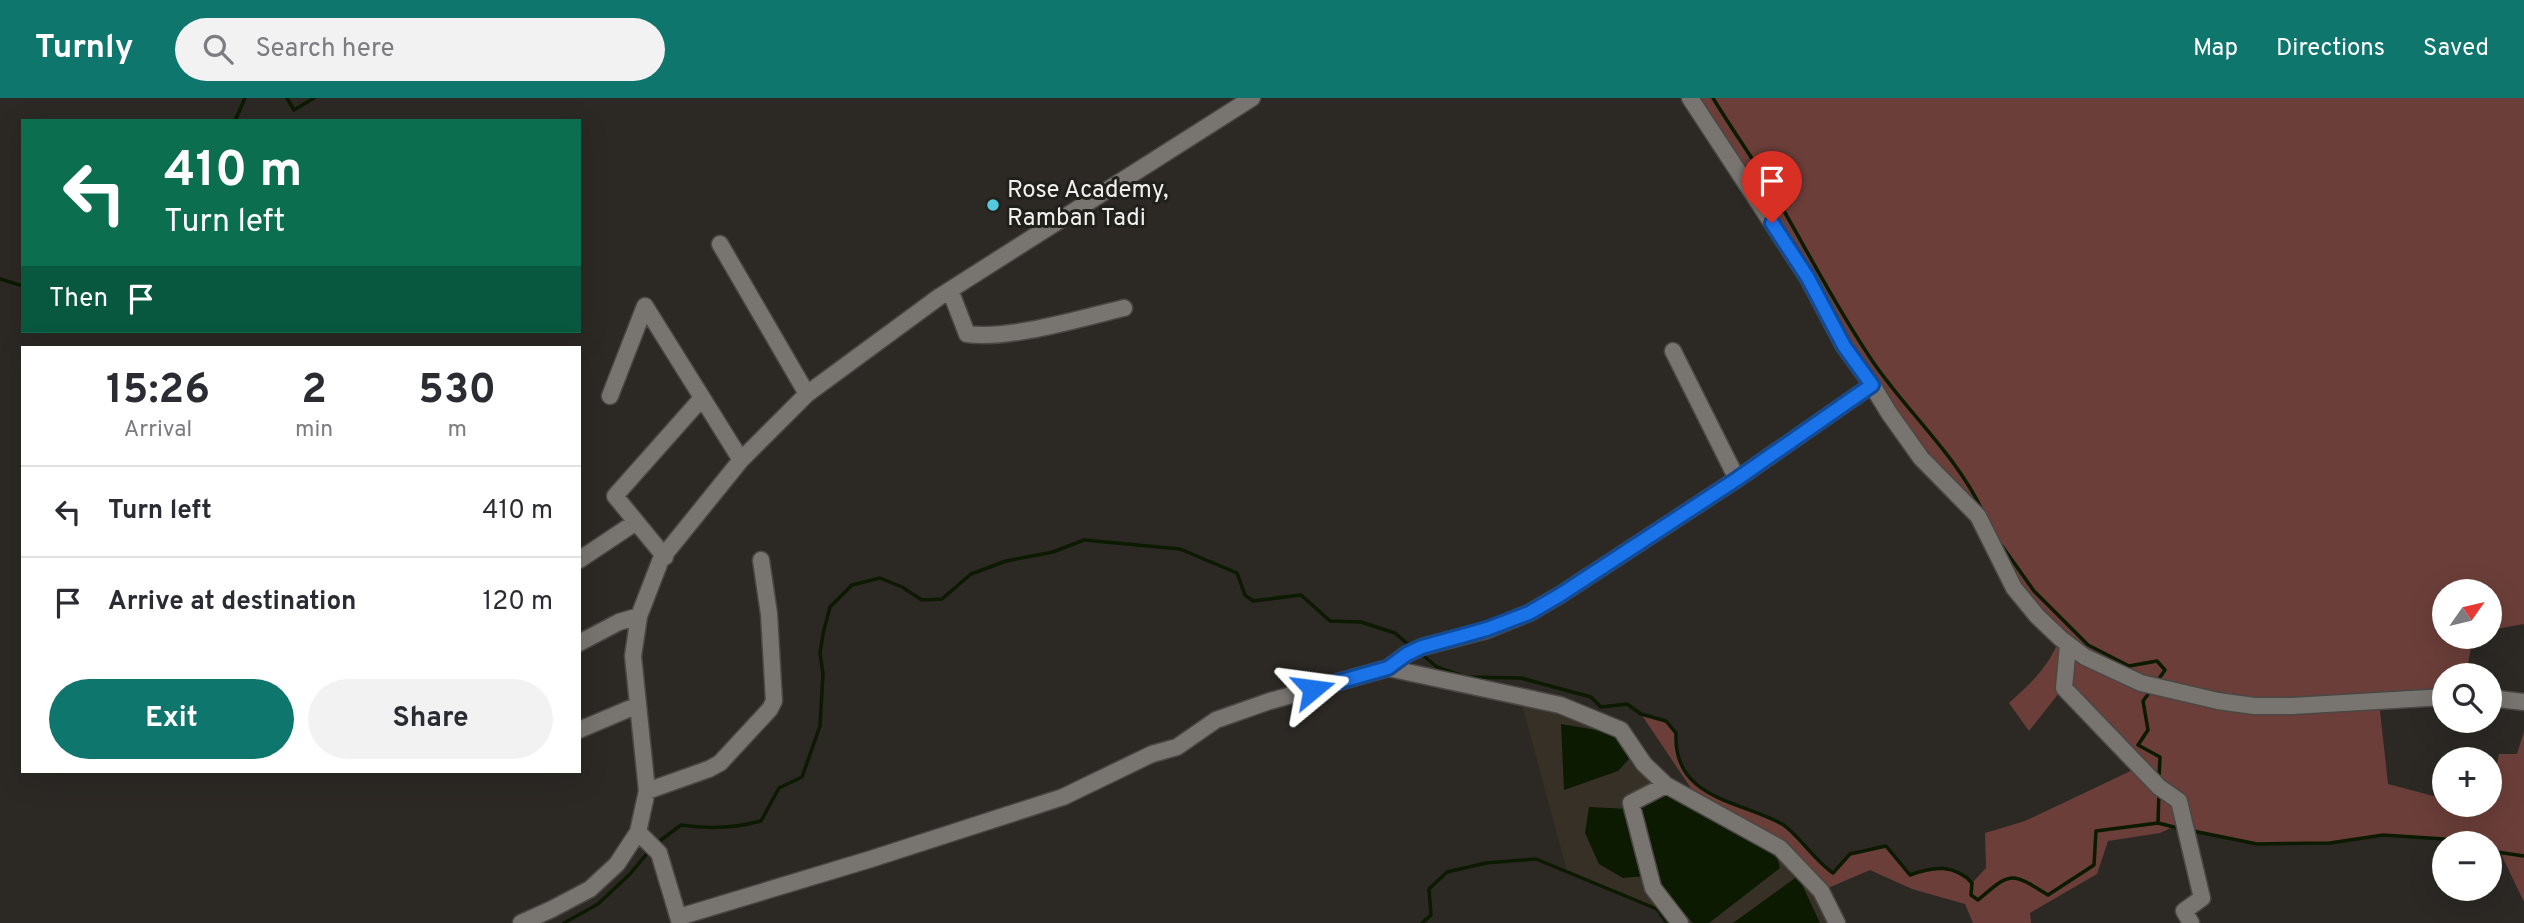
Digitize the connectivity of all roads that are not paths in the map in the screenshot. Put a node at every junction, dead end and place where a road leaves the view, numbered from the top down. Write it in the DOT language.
graph roads {
  1 [pos="1252,98"];
  2 [pos="1690,98"];
  3 [pos="720,244"];
  4 [pos="950,290"];
  5 [pos="1124,308"];
  6 [pos="1673,351"];
  7 [pos="1872,385"];
  8 [pos="807,394"];
  9 [pos="610,396"];
  10 [pos="702,398"];
  11 [pos="741,460"];
  12 [pos="1737,479"];
  13 [pos="636,522"];
  14 [pos="665,557"];
  15 [pos="581,559"];
  16 [pos="761,560"];
  17 [pos="639,616"];
  18 [pos="581,642"];
  19 [pos="2068,645"];
  20 [pos="1388,668"];
  21 [pos="2432,698"];
  22 [pos="2502,699"];
  23 [pos="2524,702"];
  24 [pos="638,705"];
  25 [pos="581,729"];
  26 [pos="1666,785"];
  27 [pos="647,790"];
  28 [pos="642,836"];
  29 [pos="679,920"];
  30 [pos="521,923"];
  31 [pos="1680,923"];
  32 [pos="1837,923"];
  33 [pos="2191,923"];
  1 -- 4 [label="street"];
  2 -- 7 [label="street"];
  3 -- 8 [label="street"];
  4 -- 5 [label="street"];
  4 -- 8 [label="street"];
  6 -- 12 [label="street"];
  7 -- 12 [label="street"];
  7 -- 19 [label="street"];
  8 -- 11 [label="street"];
  9 -- 10 [label="street"];
  10 -- 11 [label="street"];
  10 -- 13 [label="street"];
  11 -- 14 [label="street"];
  12 -- 20 [label="street"];
  13 -- 14 [label="street"];
  13 -- 15 [label="street"];
  14 -- 17 [label="street"];
  16 -- 27 [label="street"];
  17 -- 18 [label="street"];
  17 -- 24 [label="street"];
  19 -- 21 [label="street"];
  19 -- 33 [label="street"];
  20 -- 26 [label="street"];
  20 -- 29 [label="street"];
  22 -- 23 [label="street"];
  24 -- 25 [label="street"];
  24 -- 27 [label="street"];
  26 -- 31 [label="street"];
  26 -- 32 [label="street"];
  27 -- 28 [label="street"];
  28 -- 29 [label="street"];
  28 -- 30 [label="street"];
}
